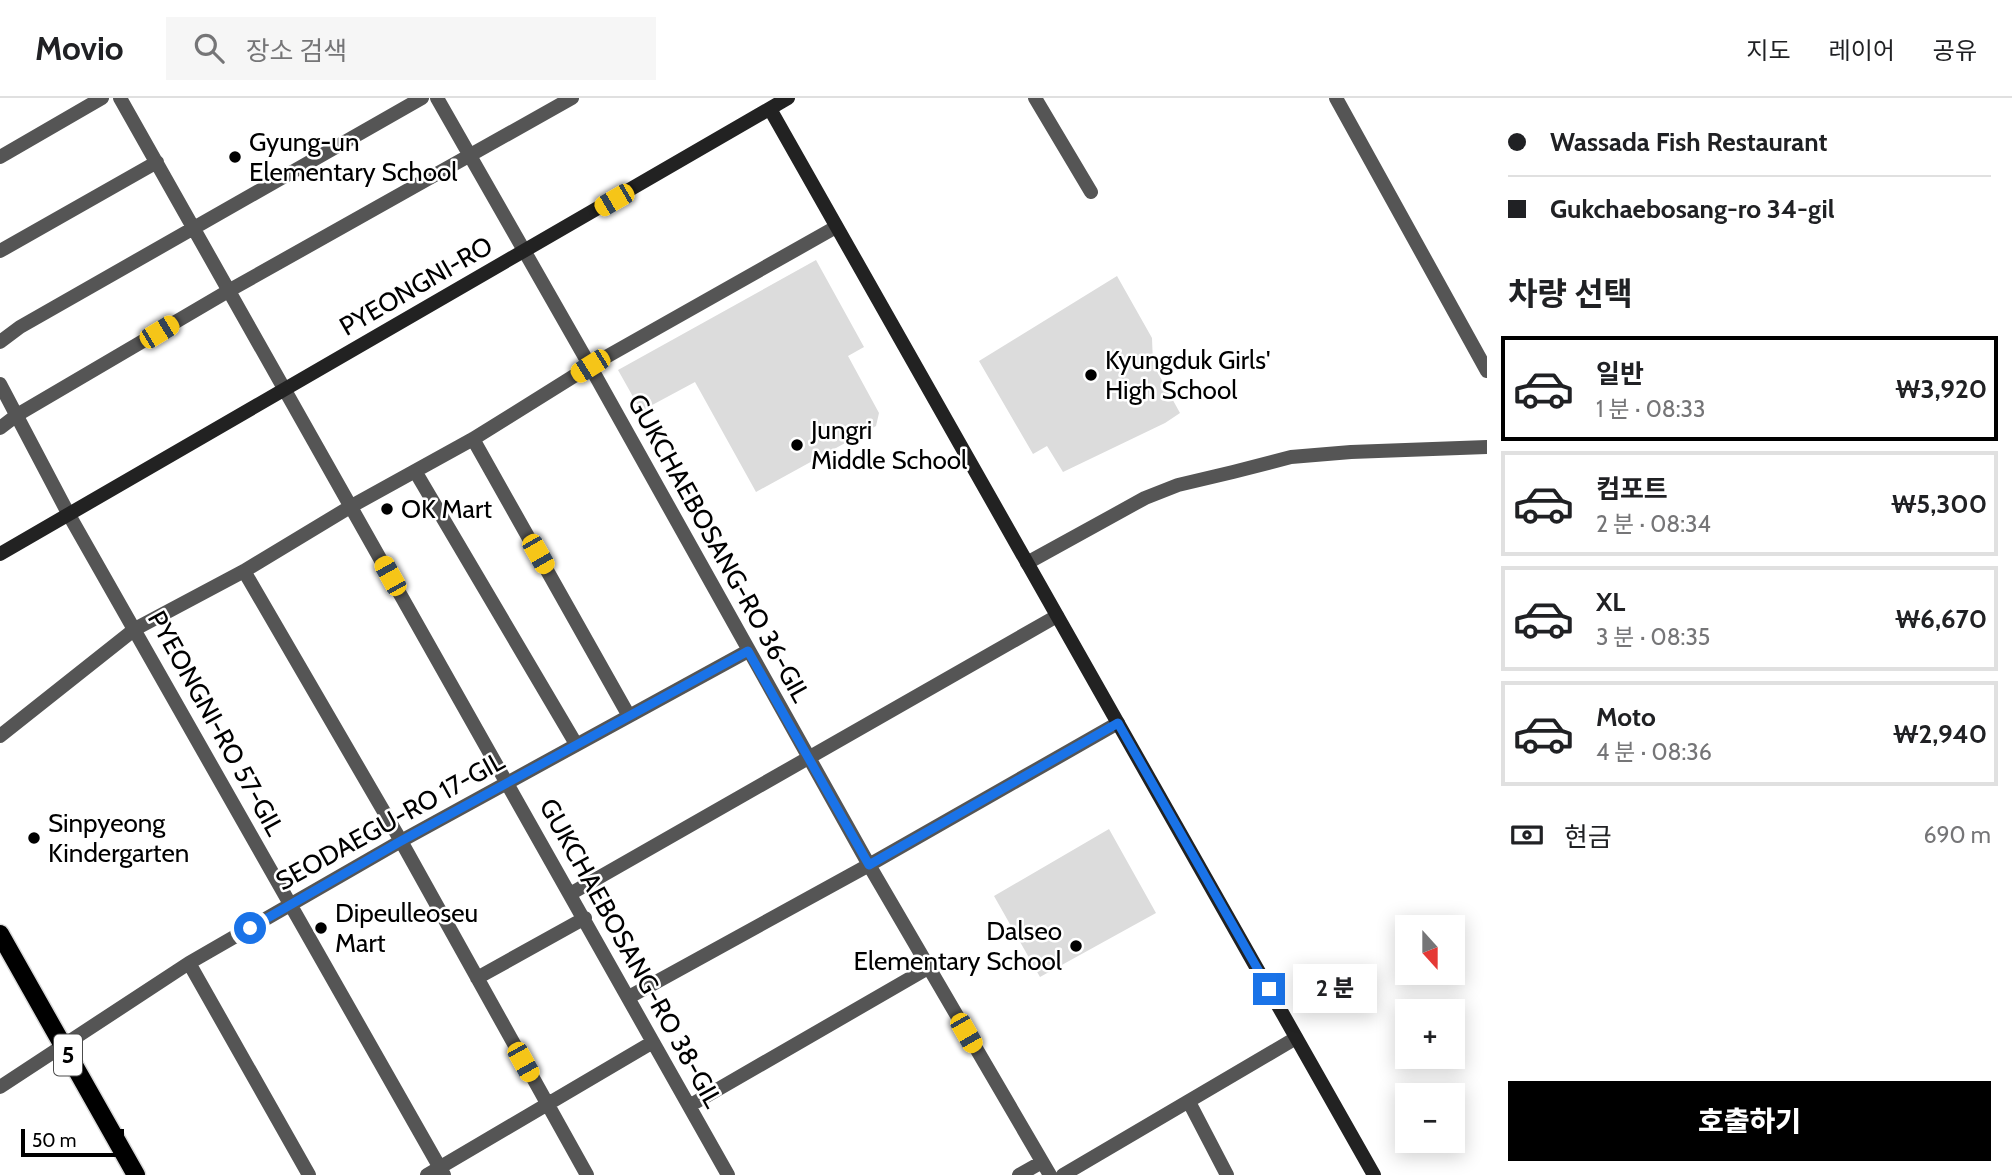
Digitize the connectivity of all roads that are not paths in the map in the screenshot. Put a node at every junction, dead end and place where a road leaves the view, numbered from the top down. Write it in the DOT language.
graph roads {
  1 [pos="102,98"];
  2 [pos="120,98"];
  3 [pos="422,98"];
  4 [pos="437,98"];
  5 [pos="572,98"];
  6 [pos="786,98"];
  7 [pos="1035,98"];
  8 [pos="1336,98"];
  9 [pos="770,109"];
  10 [pos="469,155"];
  11 [pos="0,157"];
  12 [pos="157,162"];
  13 [pos="1091,192"];
  14 [pos="836,227"];
  15 [pos="195,228"];
  16 [pos="0,251"];
  17 [pos="524,251"];
  18 [pos="230,290"];
  19 [pos="0,342"];
  20 [pos="590,366"];
  21 [pos="1487,371"];
  22 [pos="0,384"];
  23 [pos="284,391"];
  24 [pos="17,415"];
  25 [pos="0,428"];
  26 [pos="473,439"];
  27 [pos="1487,447"];
  28 [pos="415,471"];
  29 [pos="350,507"];
  30 [pos="69,514"];
  31 [pos="0,554"];
  32 [pos="1027,563"];
  33 [pos="244,570"];
  34 [pos="1057,616"];
  35 [pos="135,629"];
  36 [pos="748,651"];
  37 [pos="629,716"];
  38 [pos="1118,723"];
  39 [pos="0,736"];
  40 [pos="576,744"];
  41 [pos="808,758"];
  42 [pos="508,783"];
  43 [pos="401,841"];
  44 [pos="869,865"];
  45 [pos="570,894"];
  46 [pos="290,905"];
  47 [pos="584,918"];
  48 [pos="0,934"];
  49 [pos="189,962"];
  50 [pos="928,968"];
  51 [pos="477,978"];
  52 [pos="629,997"];
  53 [pos="1296,1038"];
  54 [pos="653,1042"];
  55 [pos="63,1045"];
  56 [pos="0,1087"];
  57 [pos="1189,1102"];
  58 [pos="547,1104"];
  59 [pos="689,1106"];
  60 [pos="1042,1162"];
  61 [pos="437,1172"];
  62 [pos="136,1175"];
  63 [pos="309,1175"];
  64 [pos="587,1175"];
  65 [pos="728,1175"];
  66 [pos="1019,1175"];
  67 [pos="1050,1175"];
  68 [pos="1063,1175"];
  69 [pos="1227,1175"];
  70 [pos="1374,1175"];
  1 -- 11 [label="street"];
  2 -- 12 [label="street, GUKCHAEBOSANG-RO 38-GIL"];
  3 -- 15 [label="street"];
  4 -- 10 [label="street, GUKCHAEBOSANG-RO 36-GIL"];
  5 -- 10 [label="street"];
  6 -- 9 [label="main road, PYEONGNI-RO"];
  7 -- 13 [label="street"];
  8 -- 21 [label="street"];
  9 -- 14 [label="main road"];
  9 -- 17 [label="main road, PYEONGNI-RO"];
  10 -- 17 [label="street, GUKCHAEBOSANG-RO 36-GIL"];
  10 -- 18 [label="street"];
  12 -- 15 [label="street, GUKCHAEBOSANG-RO 38-GIL"];
  12 -- 16 [label="street"];
  14 -- 20 [label="street"];
  14 -- 32 [label="main road"];
  15 -- 18 [label="street, GUKCHAEBOSANG-RO 38-GIL"];
  15 -- 19 [label="street"];
  17 -- 20 [label="street, GUKCHAEBOSANG-RO 36-GIL"];
  17 -- 23 [label="main road, PYEONGNI-RO"];
  18 -- 23 [label="street, GUKCHAEBOSANG-RO 38-GIL"];
  18 -- 24 [label="street"];
  20 -- 26 [label="street"];
  20 -- 36 [label="street, GUKCHAEBOSANG-RO 36-GIL"];
  22 -- 24 [label="street"];
  23 -- 29 [label="street, GUKCHAEBOSANG-RO 38-GIL"];
  23 -- 30 [label="main road, PYEONGNI-RO"];
  24 -- 25 [label="street"];
  24 -- 30 [label="street"];
  26 -- 28 [label="street"];
  26 -- 37 [label="street"];
  27 -- 32 [label="street"];
  28 -- 29 [label="street"];
  28 -- 40 [label="street"];
  29 -- 33 [label="street"];
  29 -- 42 [label="street, GUKCHAEBOSANG-RO 38-GIL"];
  30 -- 31 [label="main road, PYEONGNI-RO"];
  30 -- 35 [label="street, PYEONGNI-RO 57-GIL"];
  32 -- 34 [label="main road"];
  33 -- 35 [label="street"];
  33 -- 43 [label="street"];
  34 -- 38 [label="main road"];
  34 -- 41 [label="street"];
  35 -- 39 [label="street"];
  35 -- 46 [label="street, PYEONGNI-RO 57-GIL"];
  36 -- 37 [label="street, SEODAEGU-RO 17-GIL"];
  36 -- 41 [label="street, GUKCHAEBOSANG-RO 36-GIL"];
  37 -- 40 [label="street, SEODAEGU-RO 17-GIL"];
  38 -- 44 [label="street"];
  38 -- 53 [label="main road"];
  40 -- 42 [label="street, SEODAEGU-RO 17-GIL"];
  41 -- 44 [label="street, GUKCHAEBOSANG-RO 36-GIL"];
  41 -- 45 [label="street"];
  42 -- 43 [label="street, SEODAEGU-RO 17-GIL"];
  42 -- 45 [label="street, GUKCHAEBOSANG-RO 38-GIL"];
  43 -- 46 [label="street, SEODAEGU-RO 17-GIL"];
  43 -- 51 [label="street"];
  44 -- 50 [label="street, GUKCHAEBOSANG-RO 36-GIL"];
  44 -- 52 [label="street"];
  45 -- 47 [label="street, GUKCHAEBOSANG-RO 38-GIL"];
  46 -- 49 [label="street, SEODAEGU-RO 17-GIL"];
  46 -- 61 [label="street, PYEONGNI-RO 57-GIL"];
  47 -- 51 [label="street"];
  47 -- 52 [label="street, GUKCHAEBOSANG-RO 38-GIL"];
  48 -- 55 [label="main road, 5"];
  49 -- 55 [label="street, SEODAEGU-RO 17-GIL"];
  49 -- 63 [label="street"];
  50 -- 59 [label="street"];
  50 -- 60 [label="street, GUKCHAEBOSANG-RO 36-GIL"];
  51 -- 58 [label="street"];
  52 -- 54 [label="street, GUKCHAEBOSANG-RO 38-GIL"];
  53 -- 57 [label="street"];
  53 -- 70 [label="main road"];
  54 -- 58 [label="street"];
  54 -- 59 [label="street, GUKCHAEBOSANG-RO 38-GIL"];
  55 -- 56 [label="street, SEODAEGU-RO 17-GIL"];
  55 -- 62 [label="main road, 5"];
  57 -- 68 [label="street"];
  57 -- 69 [label="street"];
  58 -- 61 [label="street"];
  58 -- 64 [label="street"];
  59 -- 65 [label="street, GUKCHAEBOSANG-RO 38-GIL"];
  60 -- 66 [label="street"];
  60 -- 67 [label="street, GUKCHAEBOSANG-RO 36-GIL"];
}
